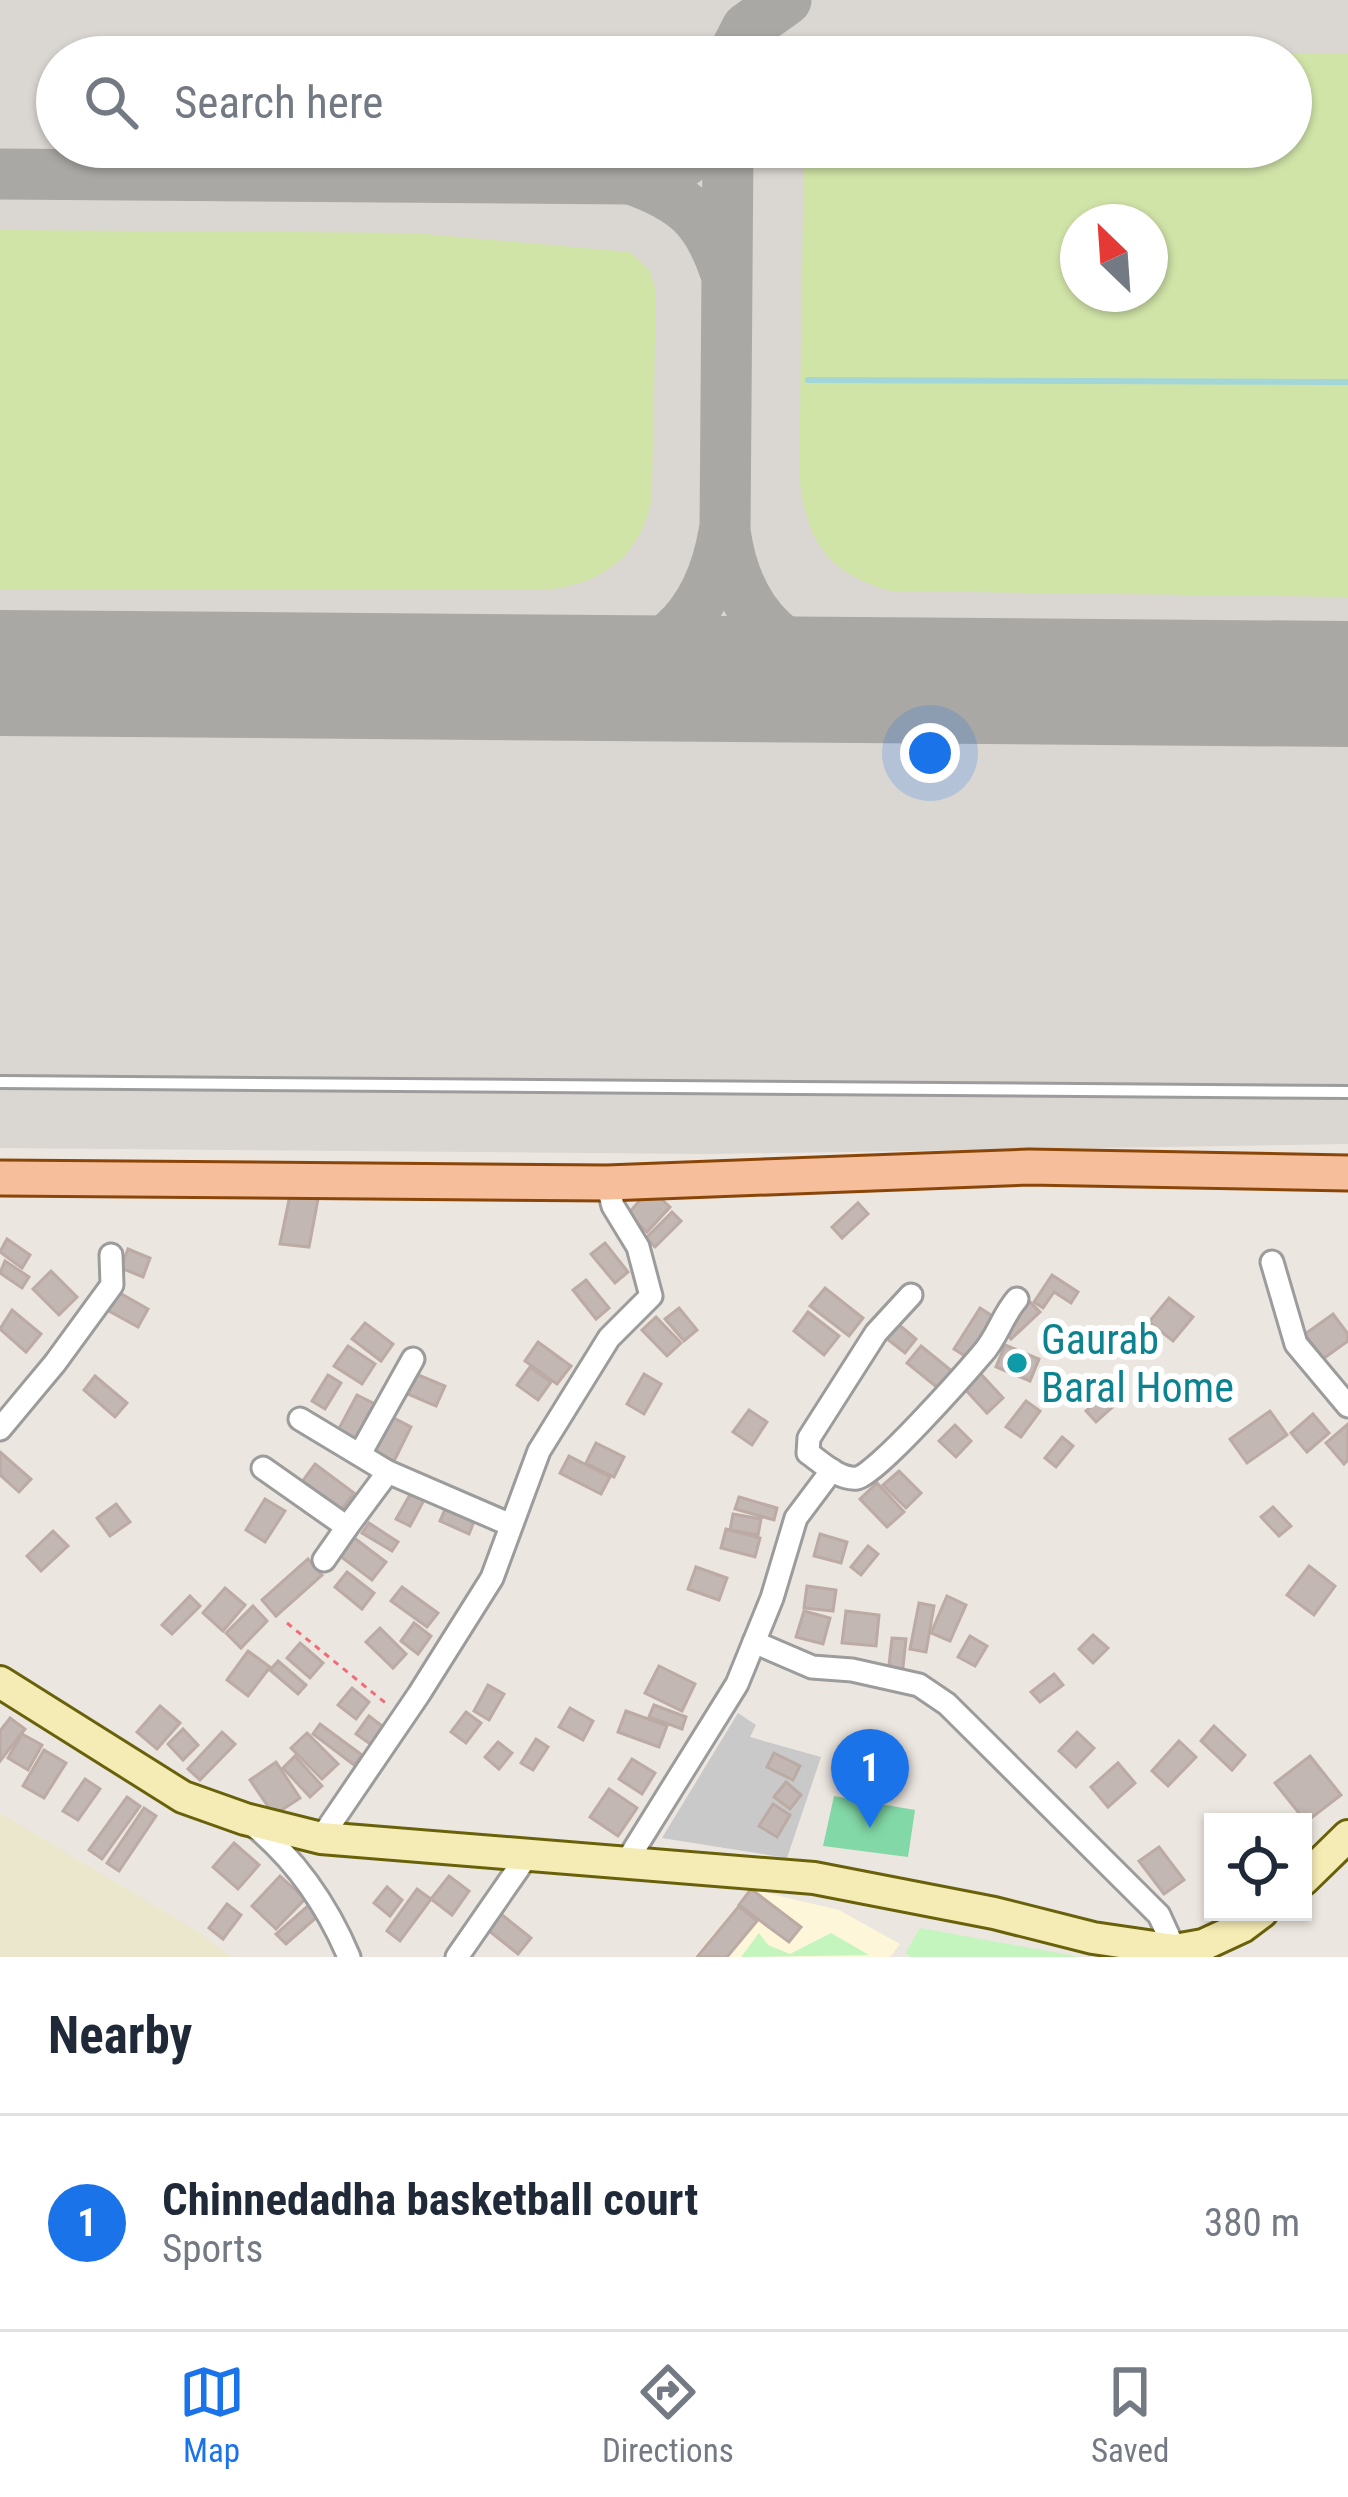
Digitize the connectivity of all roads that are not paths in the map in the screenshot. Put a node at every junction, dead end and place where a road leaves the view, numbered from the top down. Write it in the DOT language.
graph roads {
  1 [pos="0,1082"];
  2 [pos="1348,1092"];
  3 [pos="1348,1173"];
  4 [pos="0,1178"];
  5 [pos="607,1184"];
  6 [pos="111,1255"];
  7 [pos="1273,1262"];
  8 [pos="911,1295"];
  9 [pos="1017,1299"];
  10 [pos="412,1359"];
  11 [pos="1348,1406"];
  12 [pos="300,1419"];
  13 [pos="0,1429"];
  14 [pos="360,1454"];
  15 [pos="263,1468"];
  16 [pos="832,1470"];
  17 [pos="388,1472"];
  18 [pos="512,1525"];
  19 [pos="347,1527"];
  20 [pos="324,1560"];
  21 [pos="754,1642"];
  22 [pos="0,1682"];
  23 [pos="245,1819"];
  24 [pos="321,1838"];
  25 [pos="1343,1845"];
  26 [pos="527,1856"];
  27 [pos="625,1864"];
  28 [pos="1312,1872"];
  29 [pos="1250,1921"];
  30 [pos="1178,1953"];
  31 [pos="462,1955"];
  32 [pos="349,1957"];
  1 -- 2 [label="lane"];
  3 -- 5 [label="main road"];
  4 -- 5 [label="main road"];
  5 -- 18 [label="street"];
  6 -- 13 [label="street"];
  7 -- 11 [label="street"];
  8 -- 16 [label="street"];
  9 -- 16 [label="street"];
  10 -- 14 [label="street"];
  12 -- 14 [label="street"];
  14 -- 17 [label="street"];
  15 -- 19 [label="street"];
  16 -- 21 [label="street"];
  17 -- 18 [label="street"];
  17 -- 19 [label="street"];
  18 -- 24 [label="street"];
  19 -- 20 [label="street"];
  21 -- 27 [label="street"];
  21 -- 30 [label="street"];
  22 -- 23 [label="street"];
  23 -- 24 [label="street"];
  23 -- 32 [label="street"];
  24 -- 26 [label="street"];
  25 -- 28 [label="street"];
  26 -- 27 [label="street"];
  26 -- 31 [label="street"];
  27 -- 30 [label="street"];
  29 -- 30 [label="street"];
}
